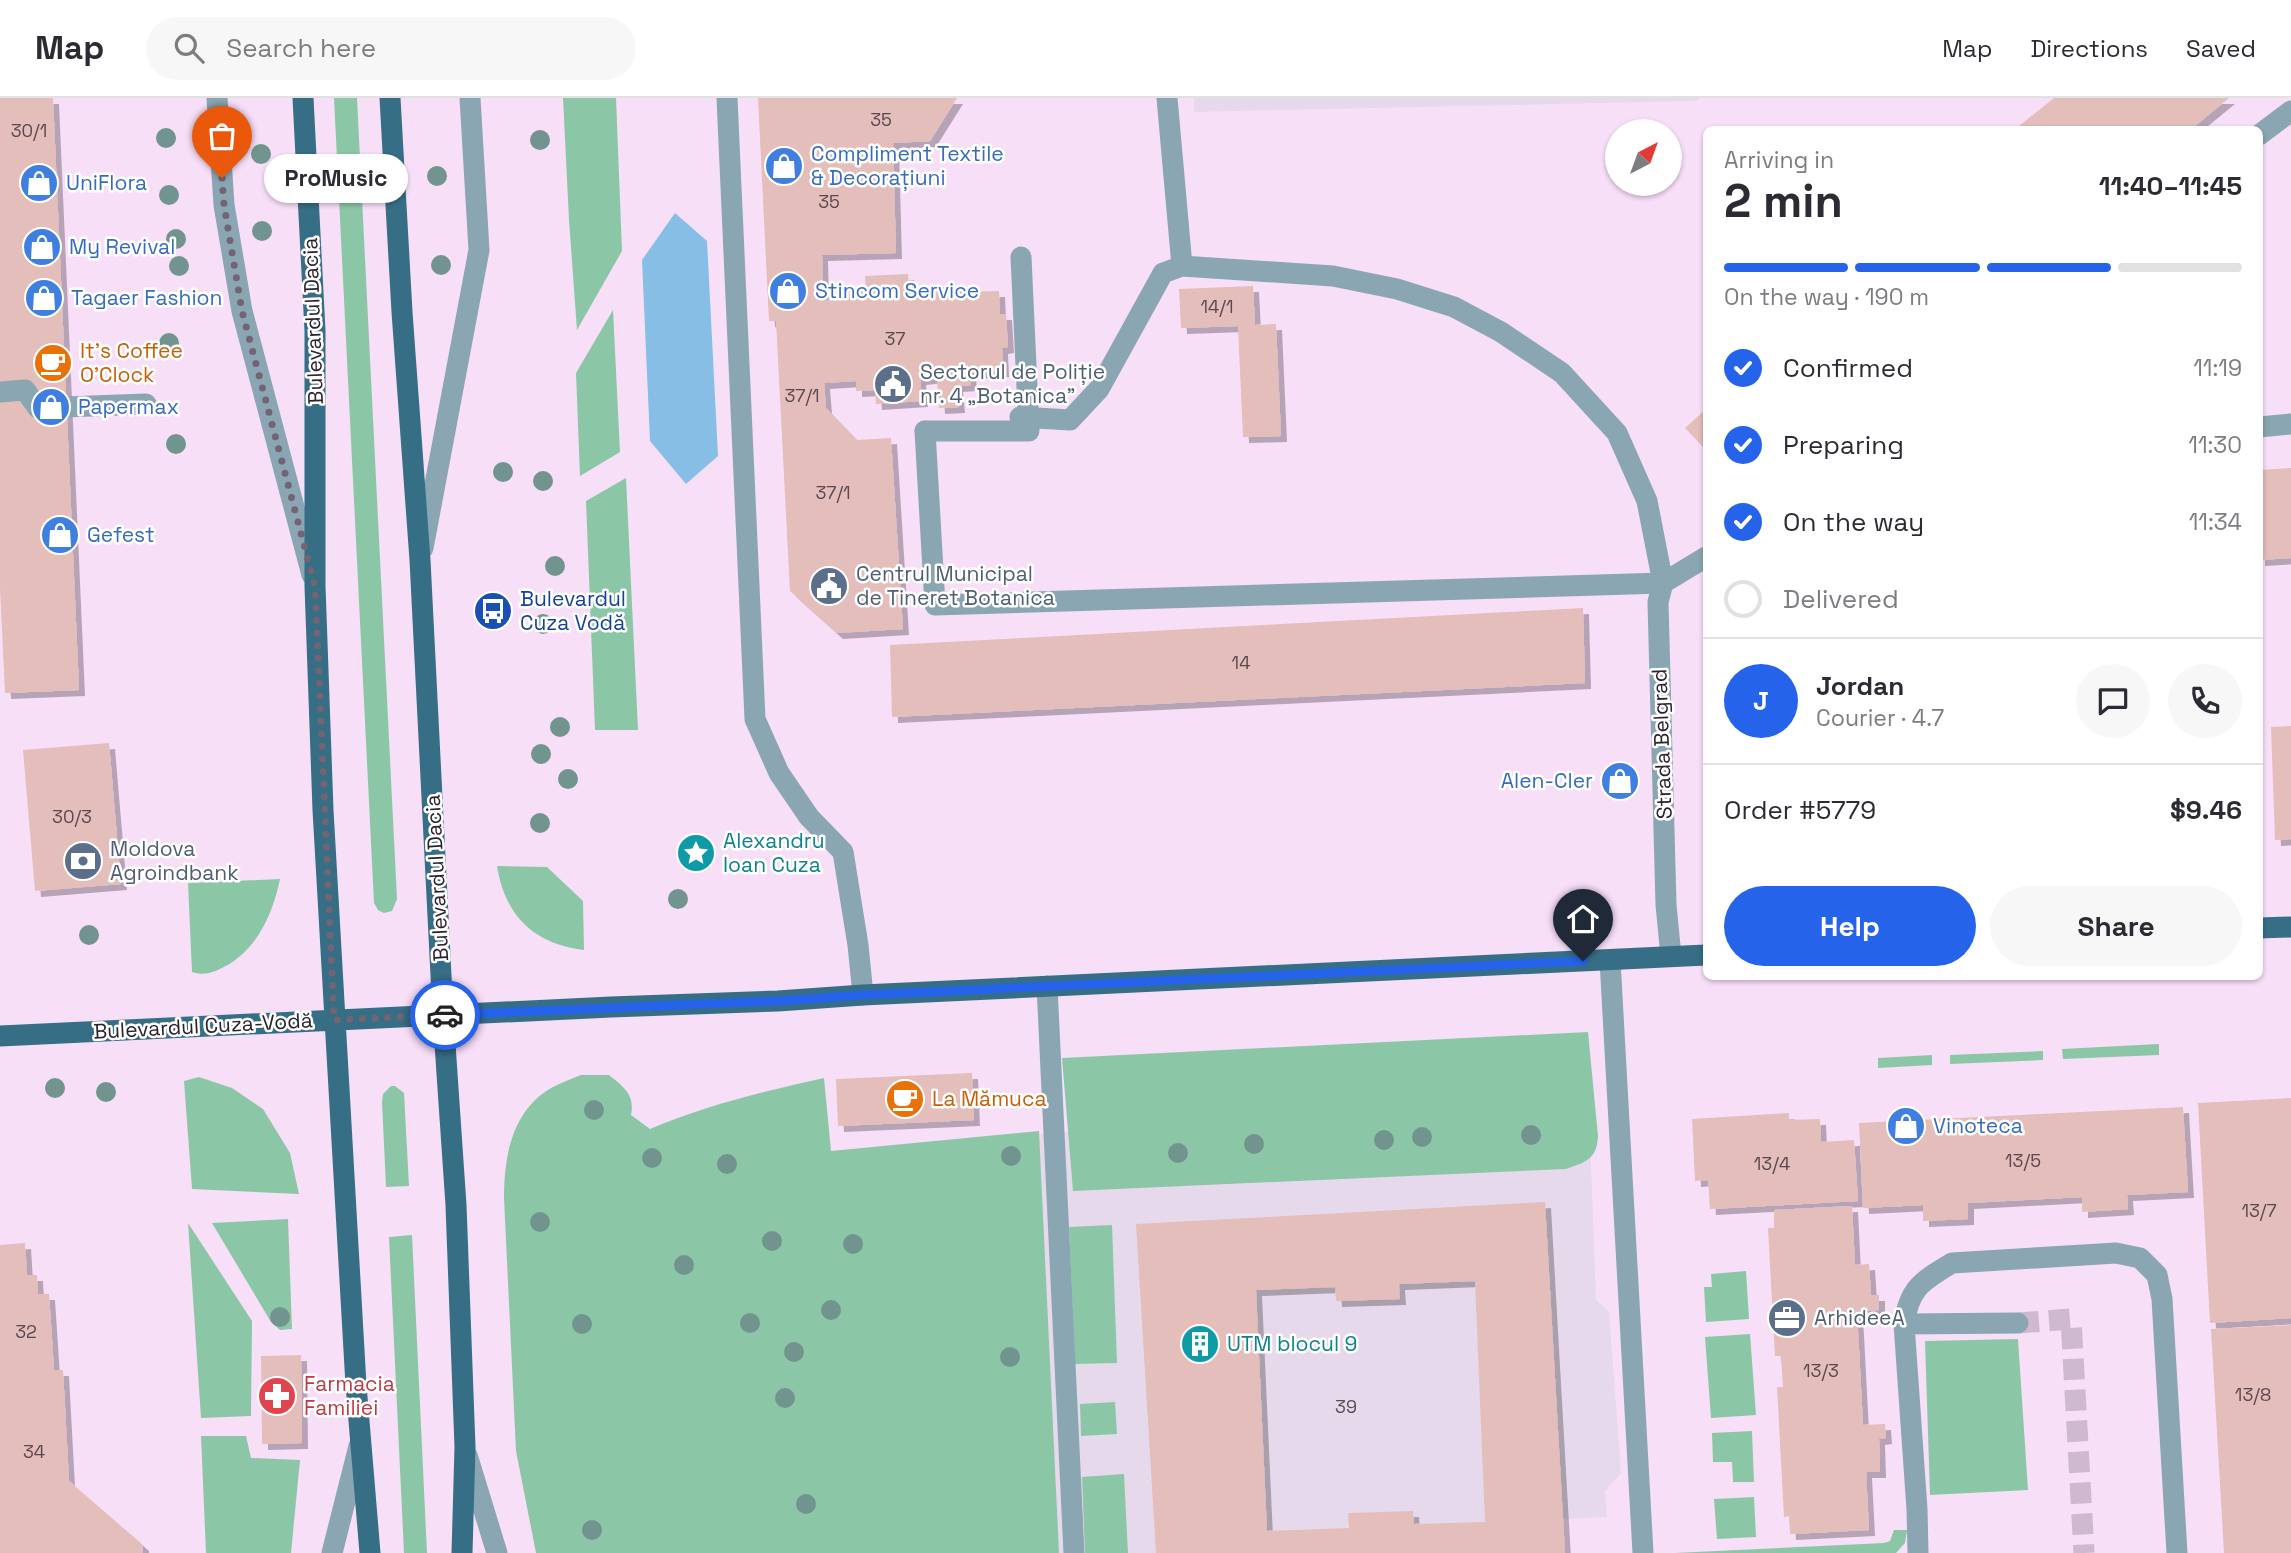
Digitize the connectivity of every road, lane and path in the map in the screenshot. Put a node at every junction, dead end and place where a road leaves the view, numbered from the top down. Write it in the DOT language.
graph roads {
  1 [pos="217,98"];
  2 [pos="303,98"];
  3 [pos="390,98"];
  4 [pos="470,98"];
  5 [pos="727,98"];
  6 [pos="1167,98"];
  7 [pos="2291,111"];
  8 [pos="2263,132"];
  9 [pos="1021,257"];
  10 [pos="1182,266"];
  11 [pos="0,392"];
  12 [pos="146,404"];
  13 [pos="1020,417"];
  14 [pos="2291,424"];
  15 [pos="2263,427"];
  16 [pos="1703,559"];
  17 [pos="420,560"];
  18 [pos="1663,583"];
  19 [pos="315,586"];
  20 [pos="2291,927"];
  21 [pos="2263,929"];
  22 [pos="1703,955"];
  23 [pos="1671,956"];
  24 [pos="1609,960"];
  25 [pos="1047,986"];
  26 [pos="863,995"];
  27 [pos="443,1015"];
  28 [pos="334,1020"];
  29 [pos="0,1037"];
  30 [pos="2018,1323"];
  31 [pos="1905,1324"];
  32 [pos="360,1444"];
  33 [pos="465,1447"];
  34 [pos="332,1553"];
  35 [pos="370,1553"];
  36 [pos="462,1553"];
  37 [pos="497,1553"];
  38 [pos="1074,1553"];
  39 [pos="1643,1553"];
  40 [pos="1918,1553"];
  41 [pos="2177,1553"];
  1 -- 19 [label="street, Bulevardul Dacia"];
  2 -- 19 [label="main road, Bulevardul Dacia"];
  3 -- 17 [label="main road, Bulevardul Dacia"];
  4 -- 17 [label="street, Bulevardul Dacia"];
  5 -- 26 [label="street"];
  6 -- 10 [label="street"];
  7 -- 8 [label="street"];
  9 -- 18 [label="street, bridge"];
  10 -- 13 [label="street"];
  10 -- 18 [label="street, Strada Belgrad"];
  11 -- 12 [label="street"];
  14 -- 15 [label="street"];
  16 -- 18 [label="street"];
  17 -- 27 [label="main road, Bulevardul Dacia"];
  18 -- 23 [label="street, Strada Belgrad"];
  19 -- 28 [label="main road, Bulevardul Dacia"];
  20 -- 21 [label="main road"];
  22 -- 23 [label="main road, Bulevardul Cuza-Vodă"];
  23 -- 24 [label="main road, Bulevardul Cuza-Vodă"];
  24 -- 25 [label="main road, Bulevardul Cuza-Vodă"];
  24 -- 39 [label="street"];
  25 -- 26 [label="main road, Bulevardul Cuza-Vodă"];
  25 -- 38 [label="street"];
  26 -- 27 [label="main road, Bulevardul Cuza-Vodă"];
  27 -- 28 [label="main road, Bulevardul Cuza-Vodă"];
  27 -- 33 [label="main road, Bulevardul Dacia"];
  28 -- 29 [label="main road, Bulevardul Cuza-Vodă"];
  28 -- 32 [label="main road, Bulevardul Dacia"];
  30 -- 31 [label="street"];
  31 -- 40 [label="street"];
  31 -- 41 [label="street"];
  32 -- 34 [label="street, Bulevardul Dacia"];
  32 -- 35 [label="main road, Bulevardul Dacia"];
  33 -- 36 [label="main road, Bulevardul Dacia"];
  33 -- 37 [label="street, Bulevardul Dacia"];
}
